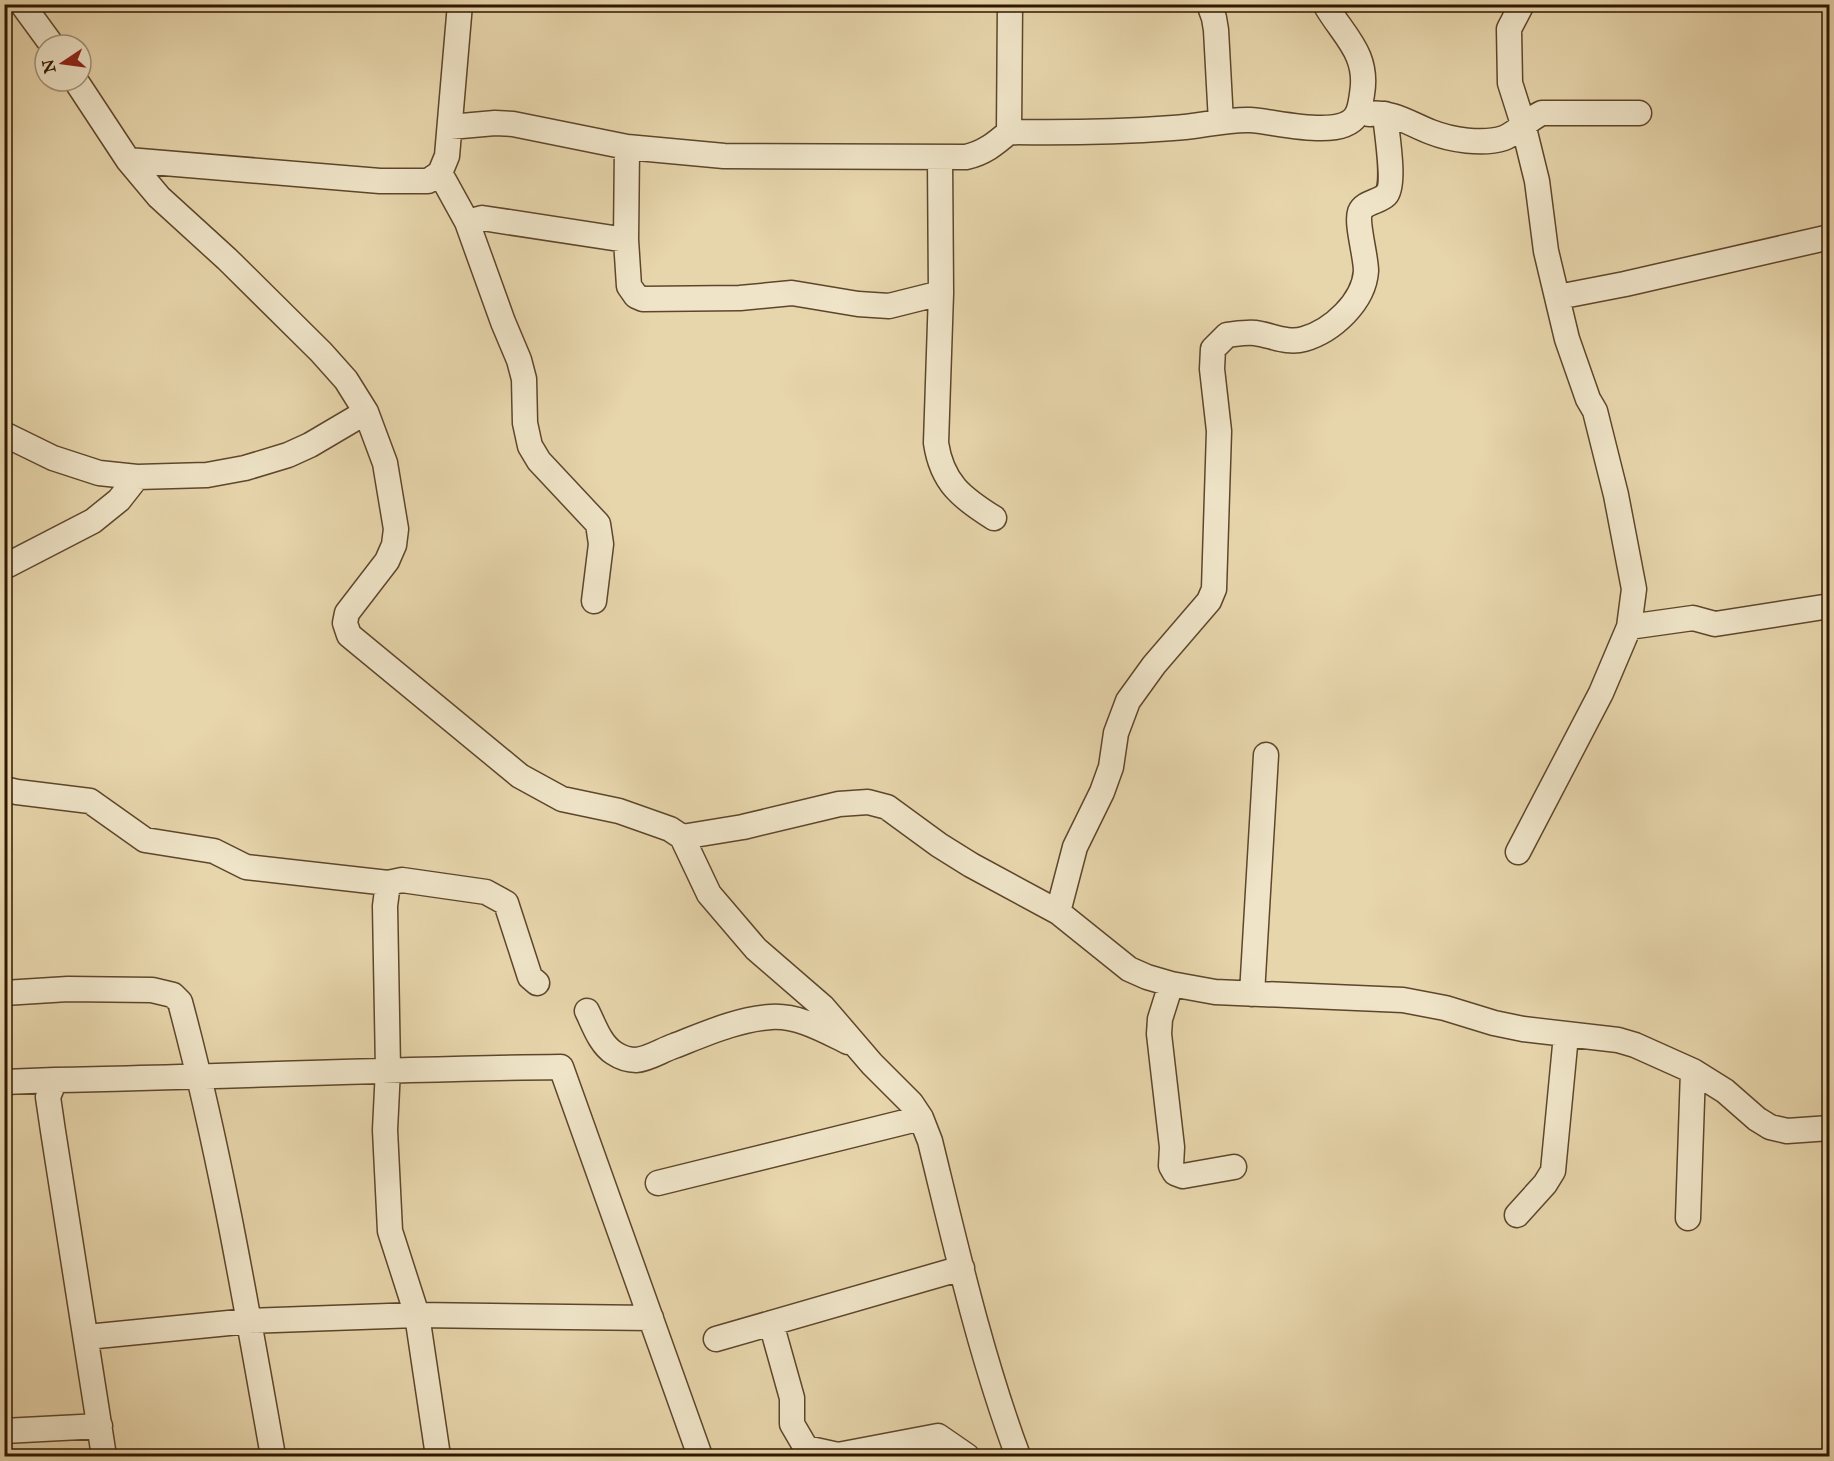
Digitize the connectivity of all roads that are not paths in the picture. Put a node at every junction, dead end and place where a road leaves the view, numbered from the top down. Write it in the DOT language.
graph roads {
  1 [pos="22,4"];
  2 [pos="460,4"];
  3 [pos="1010,4"];
  4 [pos="1209,4"];
  5 [pos="1325,4"];
  6 [pos="1522,4"];
  7 [pos="43,33"];
  8 [pos="84,93"];
  9 [pos="1639,113"];
  10 [pos="1385,114"];
  11 [pos="1355,117"];
  12 [pos="1221,122"];
  13 [pos="1523,124"];
  14 [pos="450,127"];
  15 [pos="1009,132"];
  16 [pos="627,147"];
  17 [pos="940,158"];
  18 [pos="128,160"];
  19 [pos="440,173"];
  20 [pos="467,222"];
  21 [pos="1830,237"];
  22 [pos="626,240"];
  23 [pos="940,293"];
  24 [pos="1558,297"];
  25 [pos="366,412"];
  26 [pos="4,434"];
  27 [pos="137,477"];
  28 [pos="994,518"];
  29 [pos="4,567"];
  30 [pos="594,600"];
  31 [pos="1830,606"];
  32 [pos="1629,627"];
  33 [pos="1266,755"];
  34 [pos="4,789"];
  35 [pos="682,837"];
  36 [pos="1518,852"];
  37 [pos="388,883"];
  38 [pos="1058,912"];
  39 [pos="537,983"];
  40 [pos="1171,984"];
  41 [pos="4,993"];
  42 [pos="1252,994"];
  43 [pos="587,1011"];
  44 [pos="1566,1035"];
  45 [pos="859,1047"];
  46 [pos="388,1069"];
  47 [pos="1693,1071"];
  48 [pos="200,1077"];
  49 [pos="55,1080"];
  50 [pos="4,1082"];
  51 [pos="921,1118"];
  52 [pos="1830,1128"];
  53 [pos="1234,1167"];
  54 [pos="658,1183"];
  55 [pos="1517,1215"];
  56 [pos="1688,1218"];
  57 [pos="962,1268"];
  58 [pos="417,1315"];
  59 [pos="651,1318"];
  60 [pos="249,1321"];
  61 [pos="771,1323"];
  62 [pos="87,1336"];
  63 [pos="716,1339"];
  64 [pos="100,1426"];
  65 [pos="4,1431"];
  66 [pos="104,1456"];
  67 [pos="273,1456"];
  68 [pos="438,1456"];
  69 [pos="700,1456"];
  70 [pos="967,1456"];
  71 [pos="1018,1456"];
  1 -- 7 [label="street"];
  2 -- 14 [label="street"];
  3 -- 15 [label="street"];
  4 -- 12 [label="street"];
  5 -- 11 [label="street"];
  6 -- 13 [label="street"];
  8 -- 18 [label="street"];
  9 -- 13 [label="street"];
  10 -- 11 [label="street"];
  10 -- 13 [label="street"];
  10 -- 38 [label="street"];
  11 -- 12 [label="street"];
  12 -- 15 [label="street"];
  13 -- 24 [label="street"];
  14 -- 16 [label="street"];
  14 -- 19 [label="street"];
  15 -- 17 [label="street"];
  16 -- 17 [label="street"];
  16 -- 22 [label="street"];
  17 -- 23 [label="street"];
  18 -- 19 [label="street"];
  18 -- 25 [label="street"];
  19 -- 20 [label="street"];
  20 -- 22 [label="street"];
  20 -- 30 [label="street"];
  21 -- 24 [label="street"];
  22 -- 23 [label="street"];
  23 -- 28 [label="street"];
  24 -- 32 [label="street"];
  25 -- 27 [label="street"];
  25 -- 35 [label="street"];
  26 -- 27 [label="street"];
  27 -- 29 [label="street"];
  31 -- 32 [label="street"];
  32 -- 36 [label="street"];
  33 -- 42 [label="street"];
  34 -- 37 [label="street"];
  35 -- 38 [label="street"];
  35 -- 45 [label="street"];
  37 -- 39 [label="street"];
  37 -- 46 [label="street"];
  38 -- 40 [label="street"];
  40 -- 42 [label="street"];
  40 -- 53 [label="street"];
  41 -- 48 [label="street"];
  42 -- 44 [label="street"];
  43 -- 45 [label="street"];
  44 -- 47 [label="street"];
  44 -- 55 [label="street"];
  45 -- 51 [label="street"];
  46 -- 48 [label="street"];
  46 -- 58 [label="street"];
  46 -- 59 [label="street"];
  47 -- 52 [label="street"];
  47 -- 56 [label="street"];
  48 -- 49 [label="street"];
  48 -- 60 [label="street"];
  49 -- 50 [label="street"];
  49 -- 62 [label="street"];
  51 -- 54 [label="street"];
  51 -- 57 [label="street"];
  57 -- 61 [label="street"];
  57 -- 71 [label="street"];
  58 -- 59 [label="street"];
  58 -- 60 [label="street"];
  58 -- 68 [label="street"];
  59 -- 69 [label="street"];
  60 -- 62 [label="street"];
  60 -- 67 [label="street"];
  61 -- 63 [label="street"];
  61 -- 70 [label="street"];
  62 -- 64 [label="street"];
  64 -- 65 [label="street"];
  64 -- 66 [label="street"];
}
